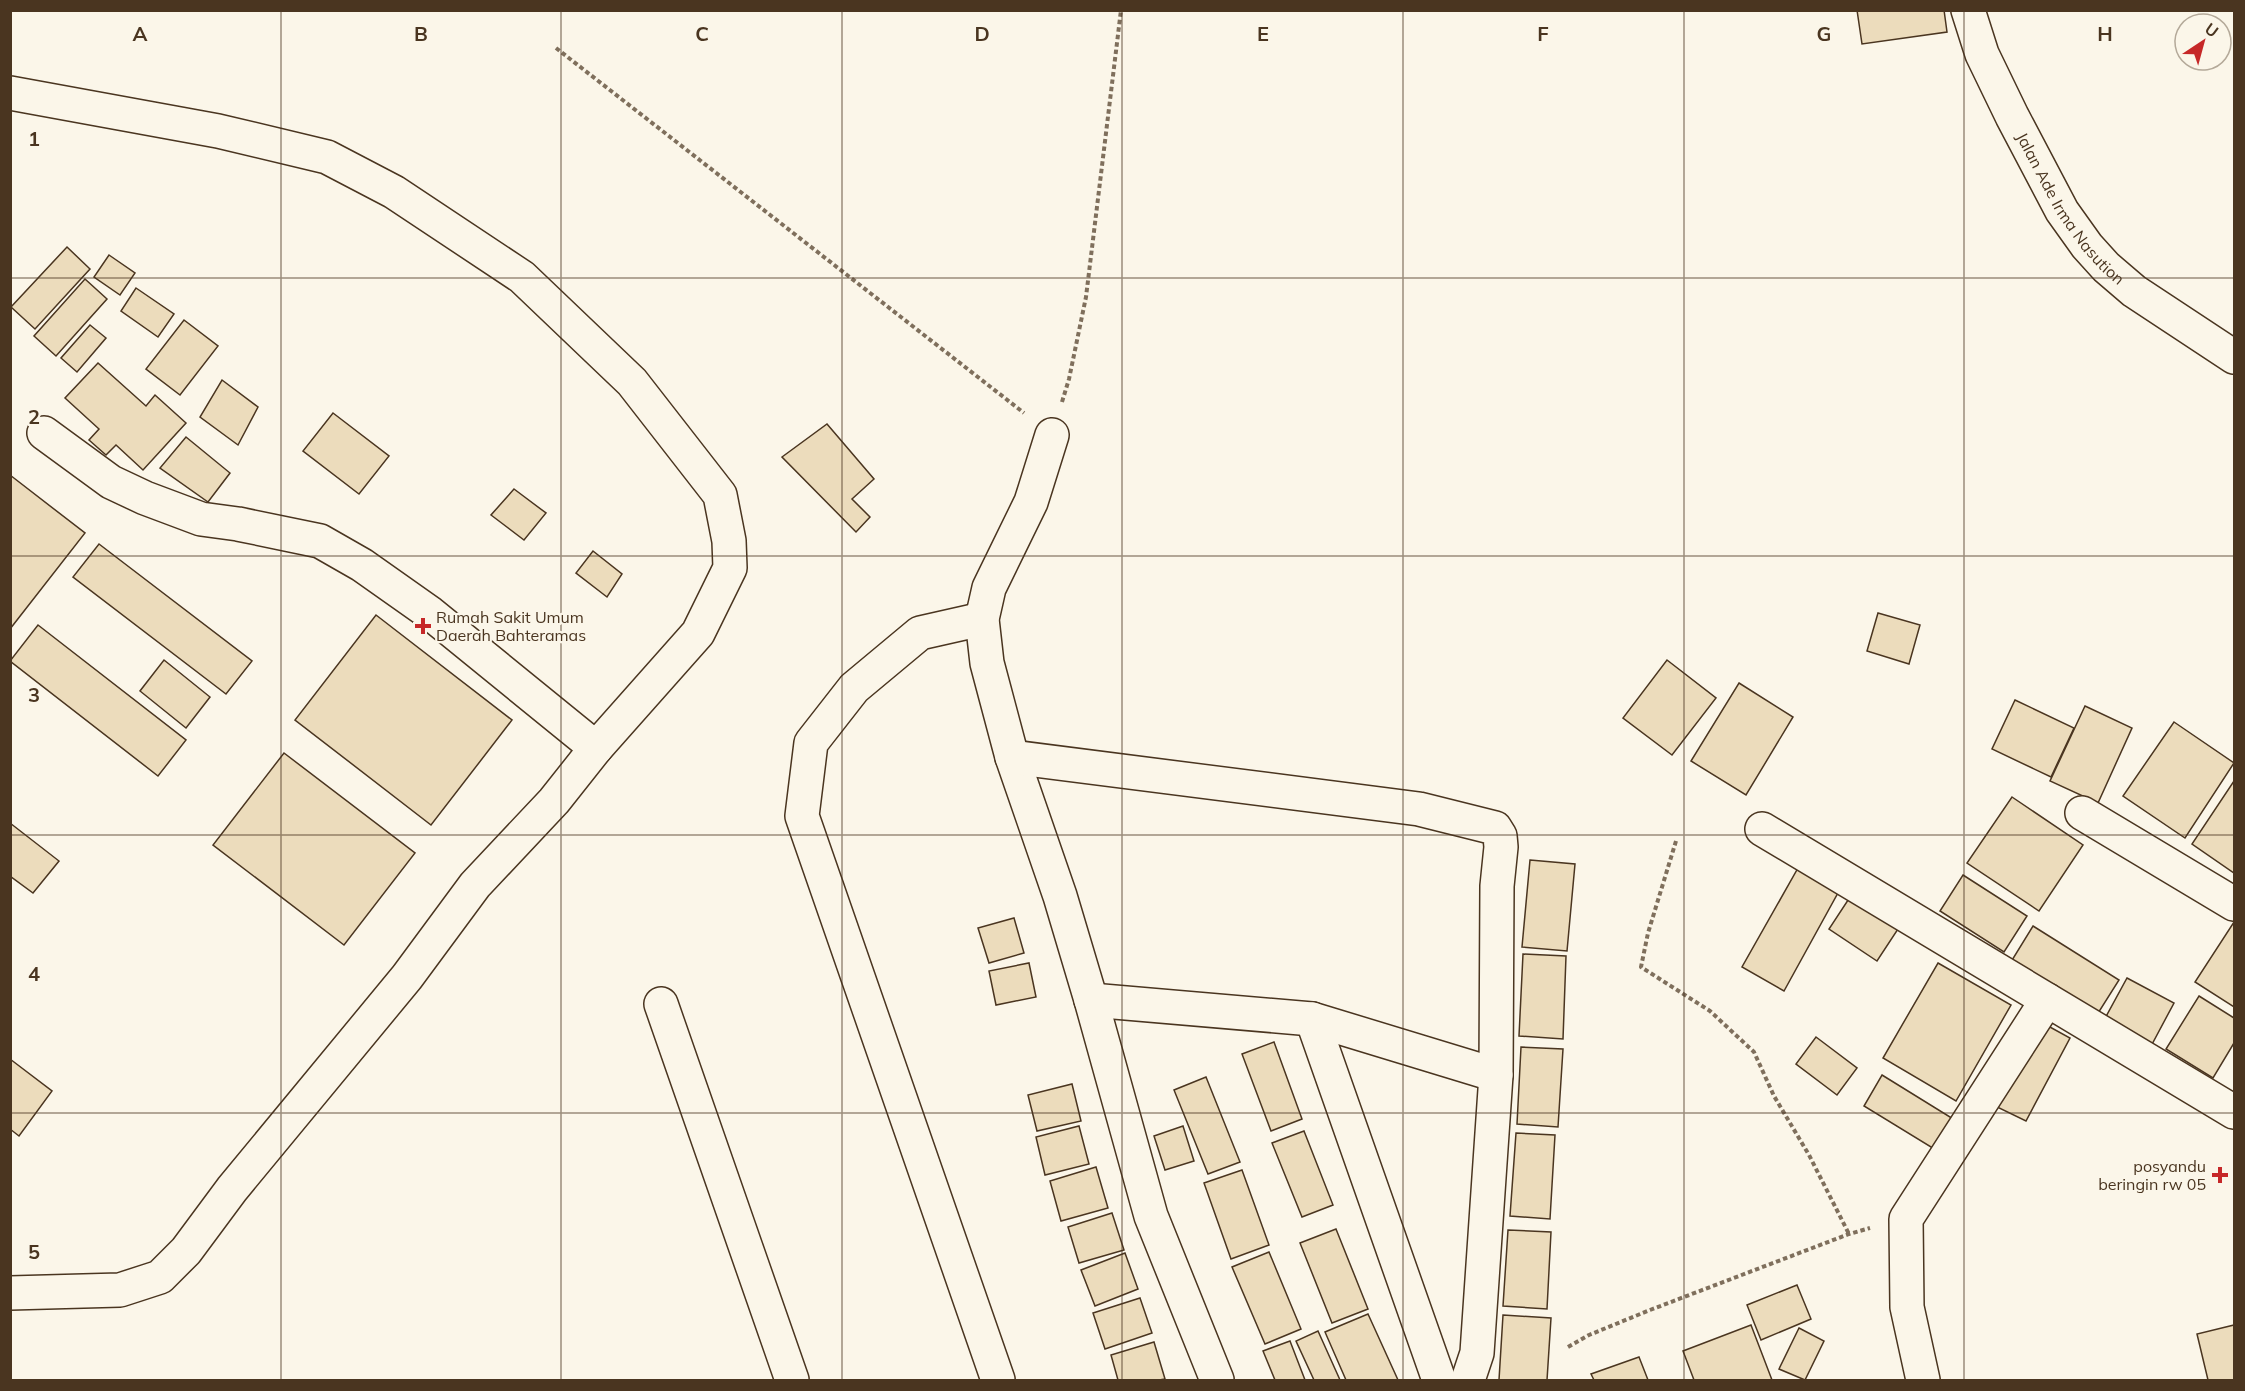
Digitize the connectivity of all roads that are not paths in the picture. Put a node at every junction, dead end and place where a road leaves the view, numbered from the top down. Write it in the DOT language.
graph roads {
  1 [pos="1968,10"];
  2 [pos="10,93"];
  3 [pos="2235,357"];
  4 [pos="44,434"];
  5 [pos="1052,435"];
  6 [pos="982,619"];
  7 [pos="596,748"];
  8 [pos="1012,757"];
  9 [pos="2082,813"];
  10 [pos="1762,830"];
  11 [pos="2235,904"];
  12 [pos="1091,1000"];
  13 [pos="2047,1000"];
  14 [pos="661,1004"];
  15 [pos="1312,1019"];
  16 [pos="1496,1075"];
  17 [pos="2235,1112"];
  18 [pos="10,1293"];
  19 [pos="792,1380"];
  20 [pos="998,1380"];
  21 [pos="1217,1380"];
  22 [pos="1439,1380"];
  23 [pos="1468,1380"];
  24 [pos="1923,1380"];
  1 -- 3 [label="street, Jalan Ade Irma Nasution"];
  2 -- 7 [label="street"];
  4 -- 7 [label="street"];
  5 -- 6 [label="street"];
  6 -- 8 [label="street"];
  6 -- 20 [label="street"];
  7 -- 18 [label="street"];
  8 -- 12 [label="street"];
  8 -- 16 [label="street"];
  9 -- 11 [label="street"];
  10 -- 13 [label="street"];
  12 -- 15 [label="street"];
  12 -- 21 [label="street"];
  13 -- 17 [label="street"];
  13 -- 24 [label="street"];
  14 -- 19 [label="street"];
  15 -- 16 [label="street"];
  15 -- 22 [label="street"];
  16 -- 23 [label="street"];
}
